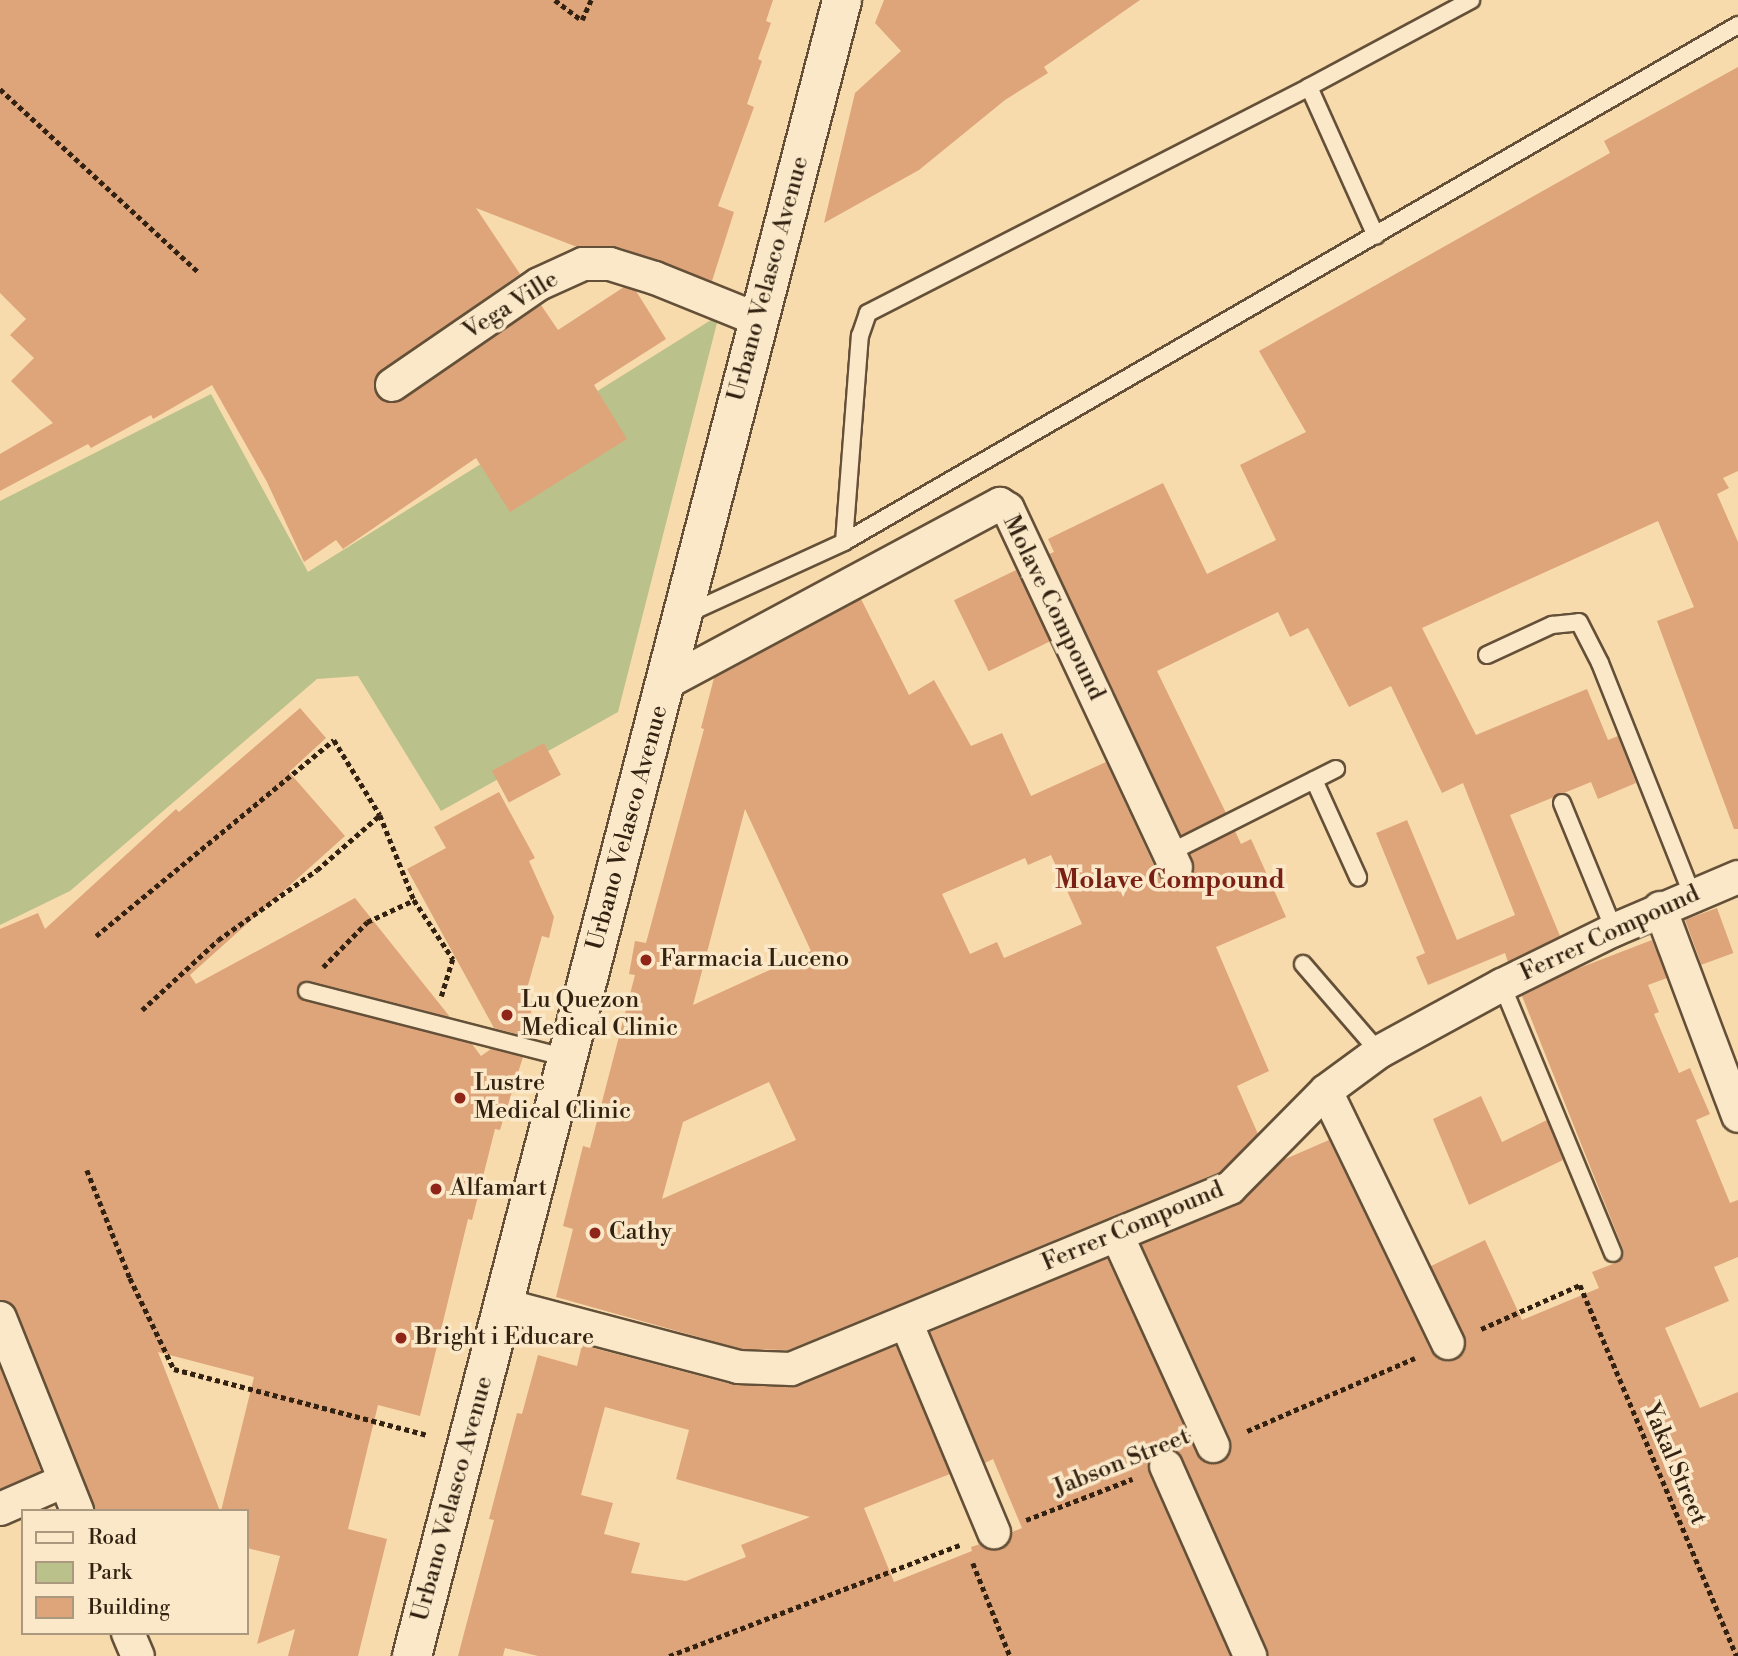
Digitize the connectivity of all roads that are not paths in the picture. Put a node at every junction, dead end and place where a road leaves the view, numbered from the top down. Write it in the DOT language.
graph roads {
  1 [pos="842,0"];
  2 [pos="1471,0"];
  3 [pos="1738,25"];
  4 [pos="1309,87"];
  5 [pos="1376,236"];
  6 [pos="759,320"];
  7 [pos="392,385"];
  8 [pos="844,542"];
  9 [pos="682,617"];
  10 [pos="1487,654"];
  11 [pos="666,683"];
  12 [pos="1336,769"];
  13 [pos="1314,780"];
  14 [pos="1562,803"];
  15 [pos="1172,860"];
  16 [pos="1358,877"];
  17 [pos="1738,877"];
  18 [pos="1692,894"];
  19 [pos="1660,908"];
  20 [pos="1614,930"];
  21 [pos="1303,964"];
  22 [pos="1502,985"];
  23 [pos="307,991"];
  24 [pos="1379,1052"];
  25 [pos="568,1058"];
  26 [pos="1326,1091"];
  27 [pos="1738,1116"];
  28 [pos="1117,1235"];
  29 [pos="1613,1254"];
  30 [pos="504,1305"];
  31 [pos="0,1318"];
  32 [pos="906,1322"];
  33 [pos="1448,1343"];
  34 [pos="1213,1446"];
  35 [pos="1166,1466"];
  36 [pos="64,1481"];
  37 [pos="0,1509"];
  38 [pos="76,1509"];
  39 [pos="994,1532"];
  40 [pos="129,1635"];
  41 [pos="138,1656"];
  42 [pos="412,1656"];
  43 [pos="1250,1656"];
  1 -- 6 [label="main road, Urbano Velasco Avenue"];
  2 -- 4 [label="lane"];
  3 -- 5 [label="lane"];
  4 -- 5 [label="lane"];
  4 -- 8 [label="lane"];
  5 -- 8 [label="lane"];
  6 -- 7 [label="street, Vega Ville"];
  6 -- 9 [label="main road, Urbano Velasco Avenue"];
  8 -- 9 [label="lane"];
  9 -- 11 [label="main road, Urbano Velasco Avenue"];
  10 -- 18 [label="lane"];
  11 -- 15 [label="street, Molave Compound"];
  11 -- 25 [label="main road, Urbano Velasco Avenue"];
  12 -- 13 [label="lane"];
  13 -- 15 [label="lane"];
  13 -- 16 [label="lane"];
  14 -- 20 [label="lane"];
  17 -- 18 [label="street, Ferrer Compound"];
  18 -- 19 [label="street, Ferrer Compound"];
  19 -- 20 [label="street, Ferrer Compound"];
  19 -- 27 [label="street"];
  20 -- 22 [label="street, Ferrer Compound"];
  21 -- 24 [label="lane"];
  22 -- 24 [label="street, Ferrer Compound"];
  22 -- 29 [label="lane"];
  23 -- 25 [label="lane"];
  24 -- 26 [label="street, Ferrer Compound"];
  25 -- 30 [label="main road, Urbano Velasco Avenue"];
  26 -- 28 [label="street, Ferrer Compound"];
  26 -- 33 [label="street"];
  28 -- 32 [label="street, Ferrer Compound"];
  28 -- 34 [label="street"];
  30 -- 32 [label="street, Ferrer Compound"];
  30 -- 42 [label="main road, Urbano Velasco Avenue"];
  31 -- 36 [label="street"];
  32 -- 39 [label="street"];
  35 -- 43 [label="street"];
  36 -- 37 [label="street"];
  36 -- 38 [label="street"];
  40 -- 41 [label="street"];
}
